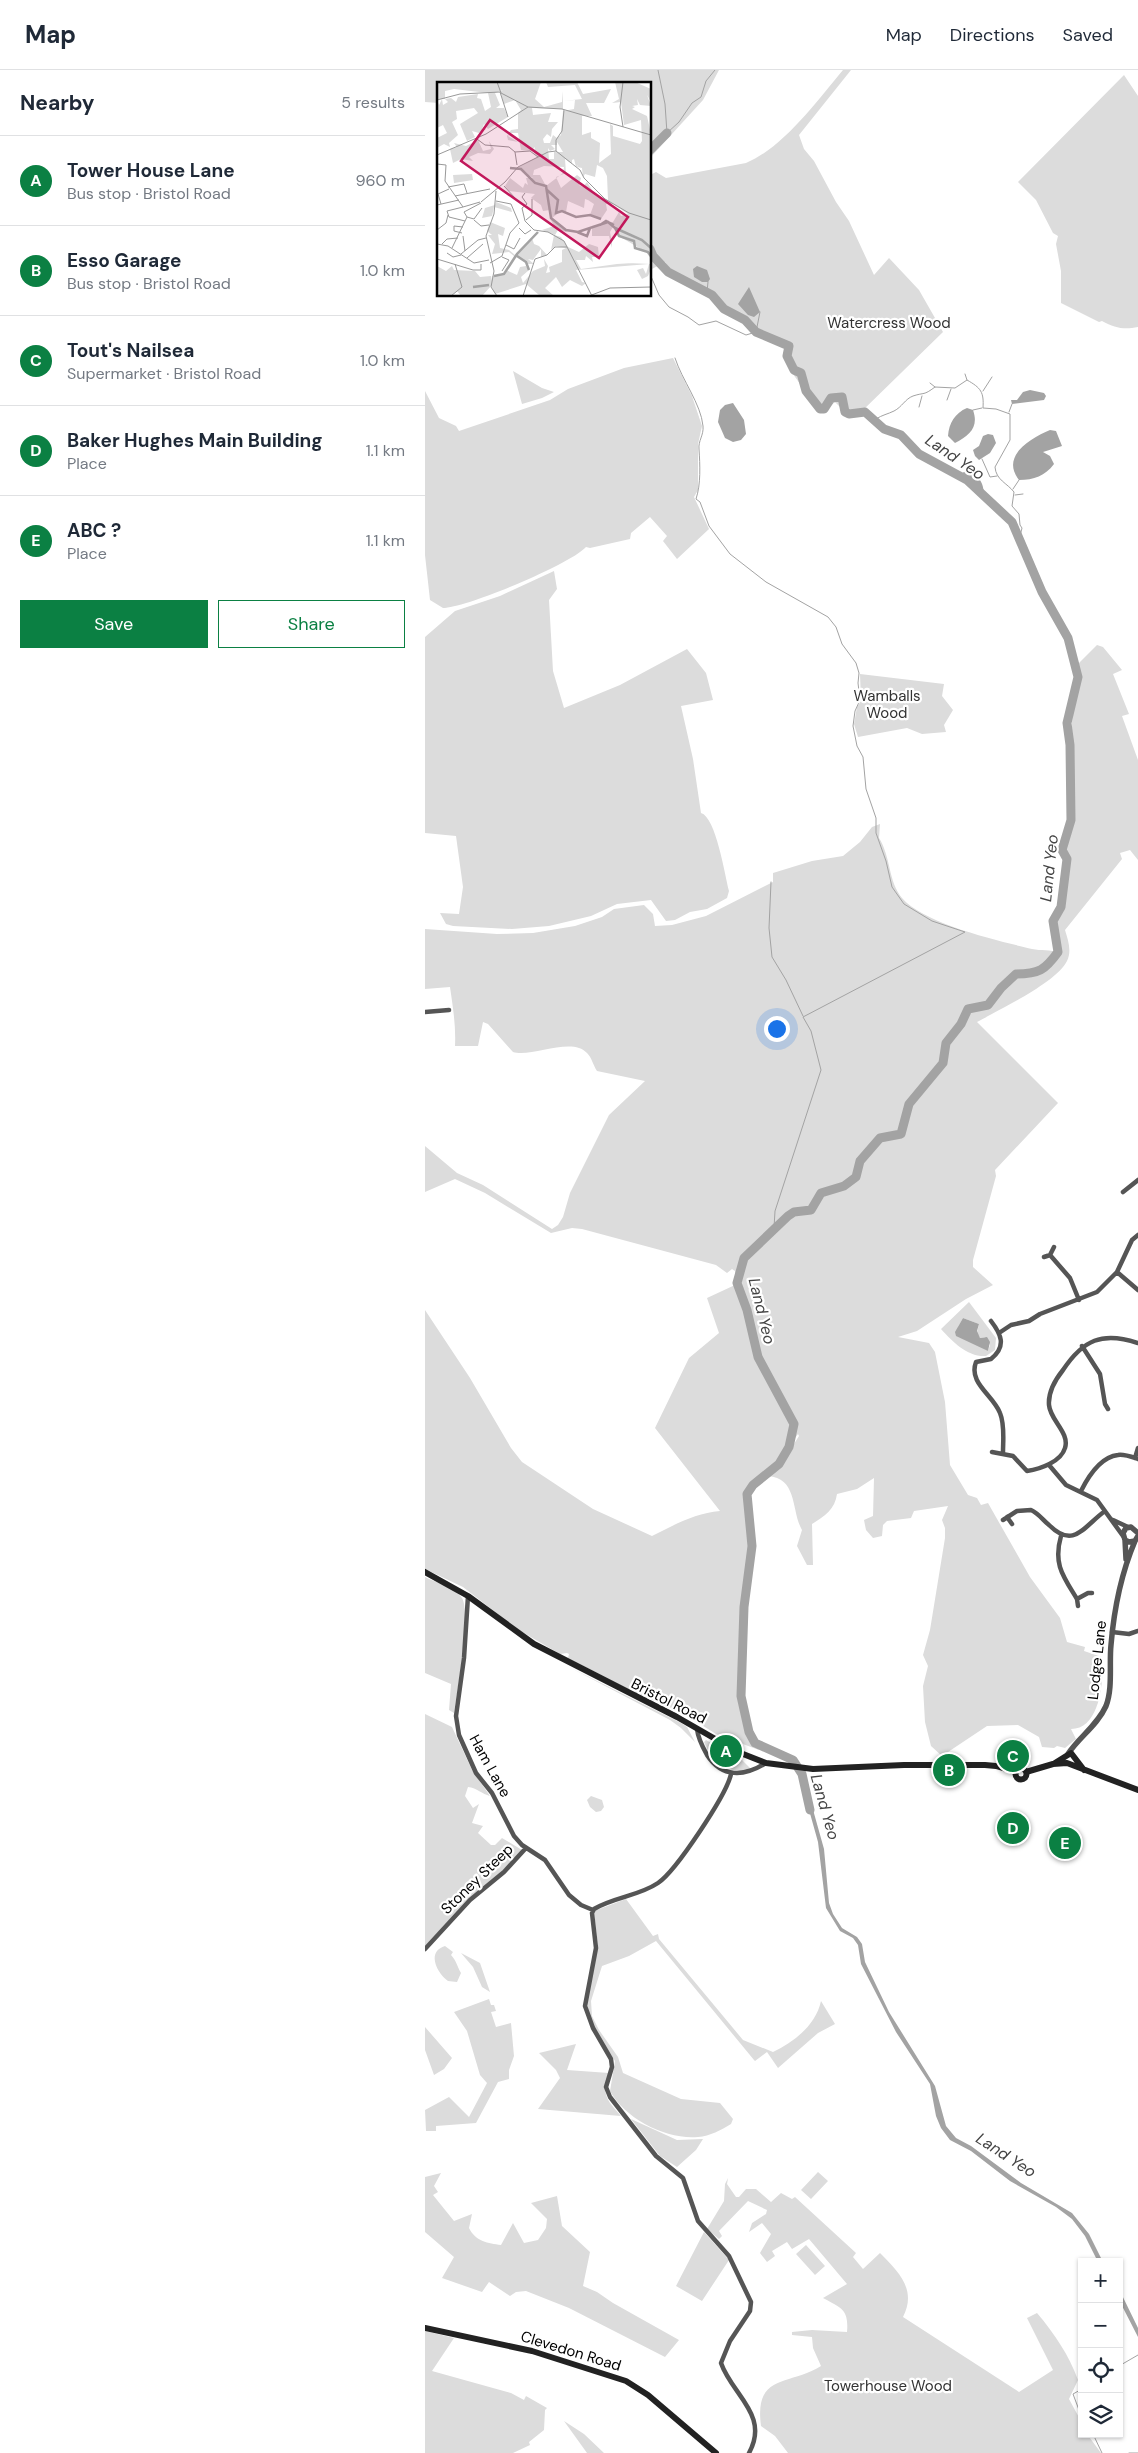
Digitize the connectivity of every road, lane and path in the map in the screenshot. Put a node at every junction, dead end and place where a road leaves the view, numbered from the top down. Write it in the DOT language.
graph roads {
  1 [pos="429,1005"];
  2 [pos="449,1010"];
  3 [pos="427,1012"];
  4 [pos="1138,1180"];
  5 [pos="1123,1192"];
  6 [pos="1138,1235"];
  7 [pos="1054,1247"];
  8 [pos="1050,1255"];
  9 [pos="1044,1257"];
  10 [pos="1117,1272"];
  11 [pos="1138,1290"];
  12 [pos="1079,1300"];
  13 [pos="991,1321"];
  14 [pos="999,1333"];
  15 [pos="1138,1342"];
  16 [pos="1082,1346"];
  17 [pos="1108,1409"];
  18 [pos="1138,1448"];
  19 [pos="992,1452"];
  20 [pos="1003,1452"];
  21 [pos="1137,1458"];
  22 [pos="1049,1465"];
  23 [pos="1081,1491"];
  24 [pos="1105,1511"];
  25 [pos="1110,1518"];
  26 [pos="1012,1524"];
  27 [pos="1133,1527"];
  28 [pos="1061,1536"];
  29 [pos="1137,1537"];
  30 [pos="1124,1538"];
  31 [pos="1125,1568"];
  32 [pos="425,1572"];
  33 [pos="1092,1593"];
  34 [pos="469,1596"];
  35 [pos="1077,1599"];
  36 [pos="1078,1606"];
  37 [pos="1138,1631"];
  38 [pos="1112,1632"];
  39 [pos="697,1729"];
  40 [pos="1070,1759"];
  41 [pos="766,1763"];
  42 [pos="731,1774"];
  43 [pos="1138,1790"];
  44 [pos="526,1848"];
  45 [pos="593,1910"];
  46 [pos="425,1949"];
  47 [pos="425,2328"];
  48 [pos="716,2453"];
  49 [pos="749,2453"];
  1 -- 3 [label="street"];
  2 -- 3 [label="street"];
  4 -- 5 [label="street"];
  6 -- 10 [label="street"];
  7 -- 8 [label="street"];
  8 -- 9 [label="street"];
  8 -- 12 [label="street"];
  10 -- 11 [label="street"];
  10 -- 12 [label="street"];
  12 -- 14 [label="street"];
  13 -- 14 [label="street"];
  14 -- 20 [label="street"];
  15 -- 16 [label="street"];
  16 -- 17 [label="street"];
  16 -- 22 [label="street"];
  18 -- 21 [label="street"];
  19 -- 20 [label="street"];
  20 -- 22 [label="street"];
  21 -- 23 [label="street"];
  22 -- 23 [label="street"];
  23 -- 24 [label="street"];
  24 -- 25 [label="street"];
  24 -- 28 [label="street"];
  25 -- 27 [label="street"];
  25 -- 30 [label="street"];
  26 -- 28 [label="street"];
  27 -- 29 [label="street"];
  27 -- 30 [label="street"];
  28 -- 35 [label="street"];
  29 -- 30 [label="street"];
  29 -- 31 [label="street, Lodge Lane"];
  30 -- 31 [label="street, Lodge Lane"];
  31 -- 38 [label="street, Lodge Lane"];
  32 -- 34 [label="main road, Bristol Road"];
  33 -- 35 [label="street"];
  34 -- 39 [label="main road, Bristol Road"];
  34 -- 44 [label="street, Ham Lane"];
  35 -- 36 [label="street"];
  37 -- 38 [label="street"];
  38 -- 40 [label="street, Lodge Lane"];
  39 -- 41 [label="main road, Bristol Road"];
  39 -- 42 [label="street"];
  40 -- 41 [label="main road, Bristol Road"];
  40 -- 43 [label="main road"];
  41 -- 42 [label="street"];
  42 -- 45 [label="street"];
  44 -- 45 [label="street, Ham Lane"];
  44 -- 46 [label="street, Stoney Steep"];
  45 -- 49 [label="street"];
  47 -- 48 [label="main road, Clevedon Road"];
}
